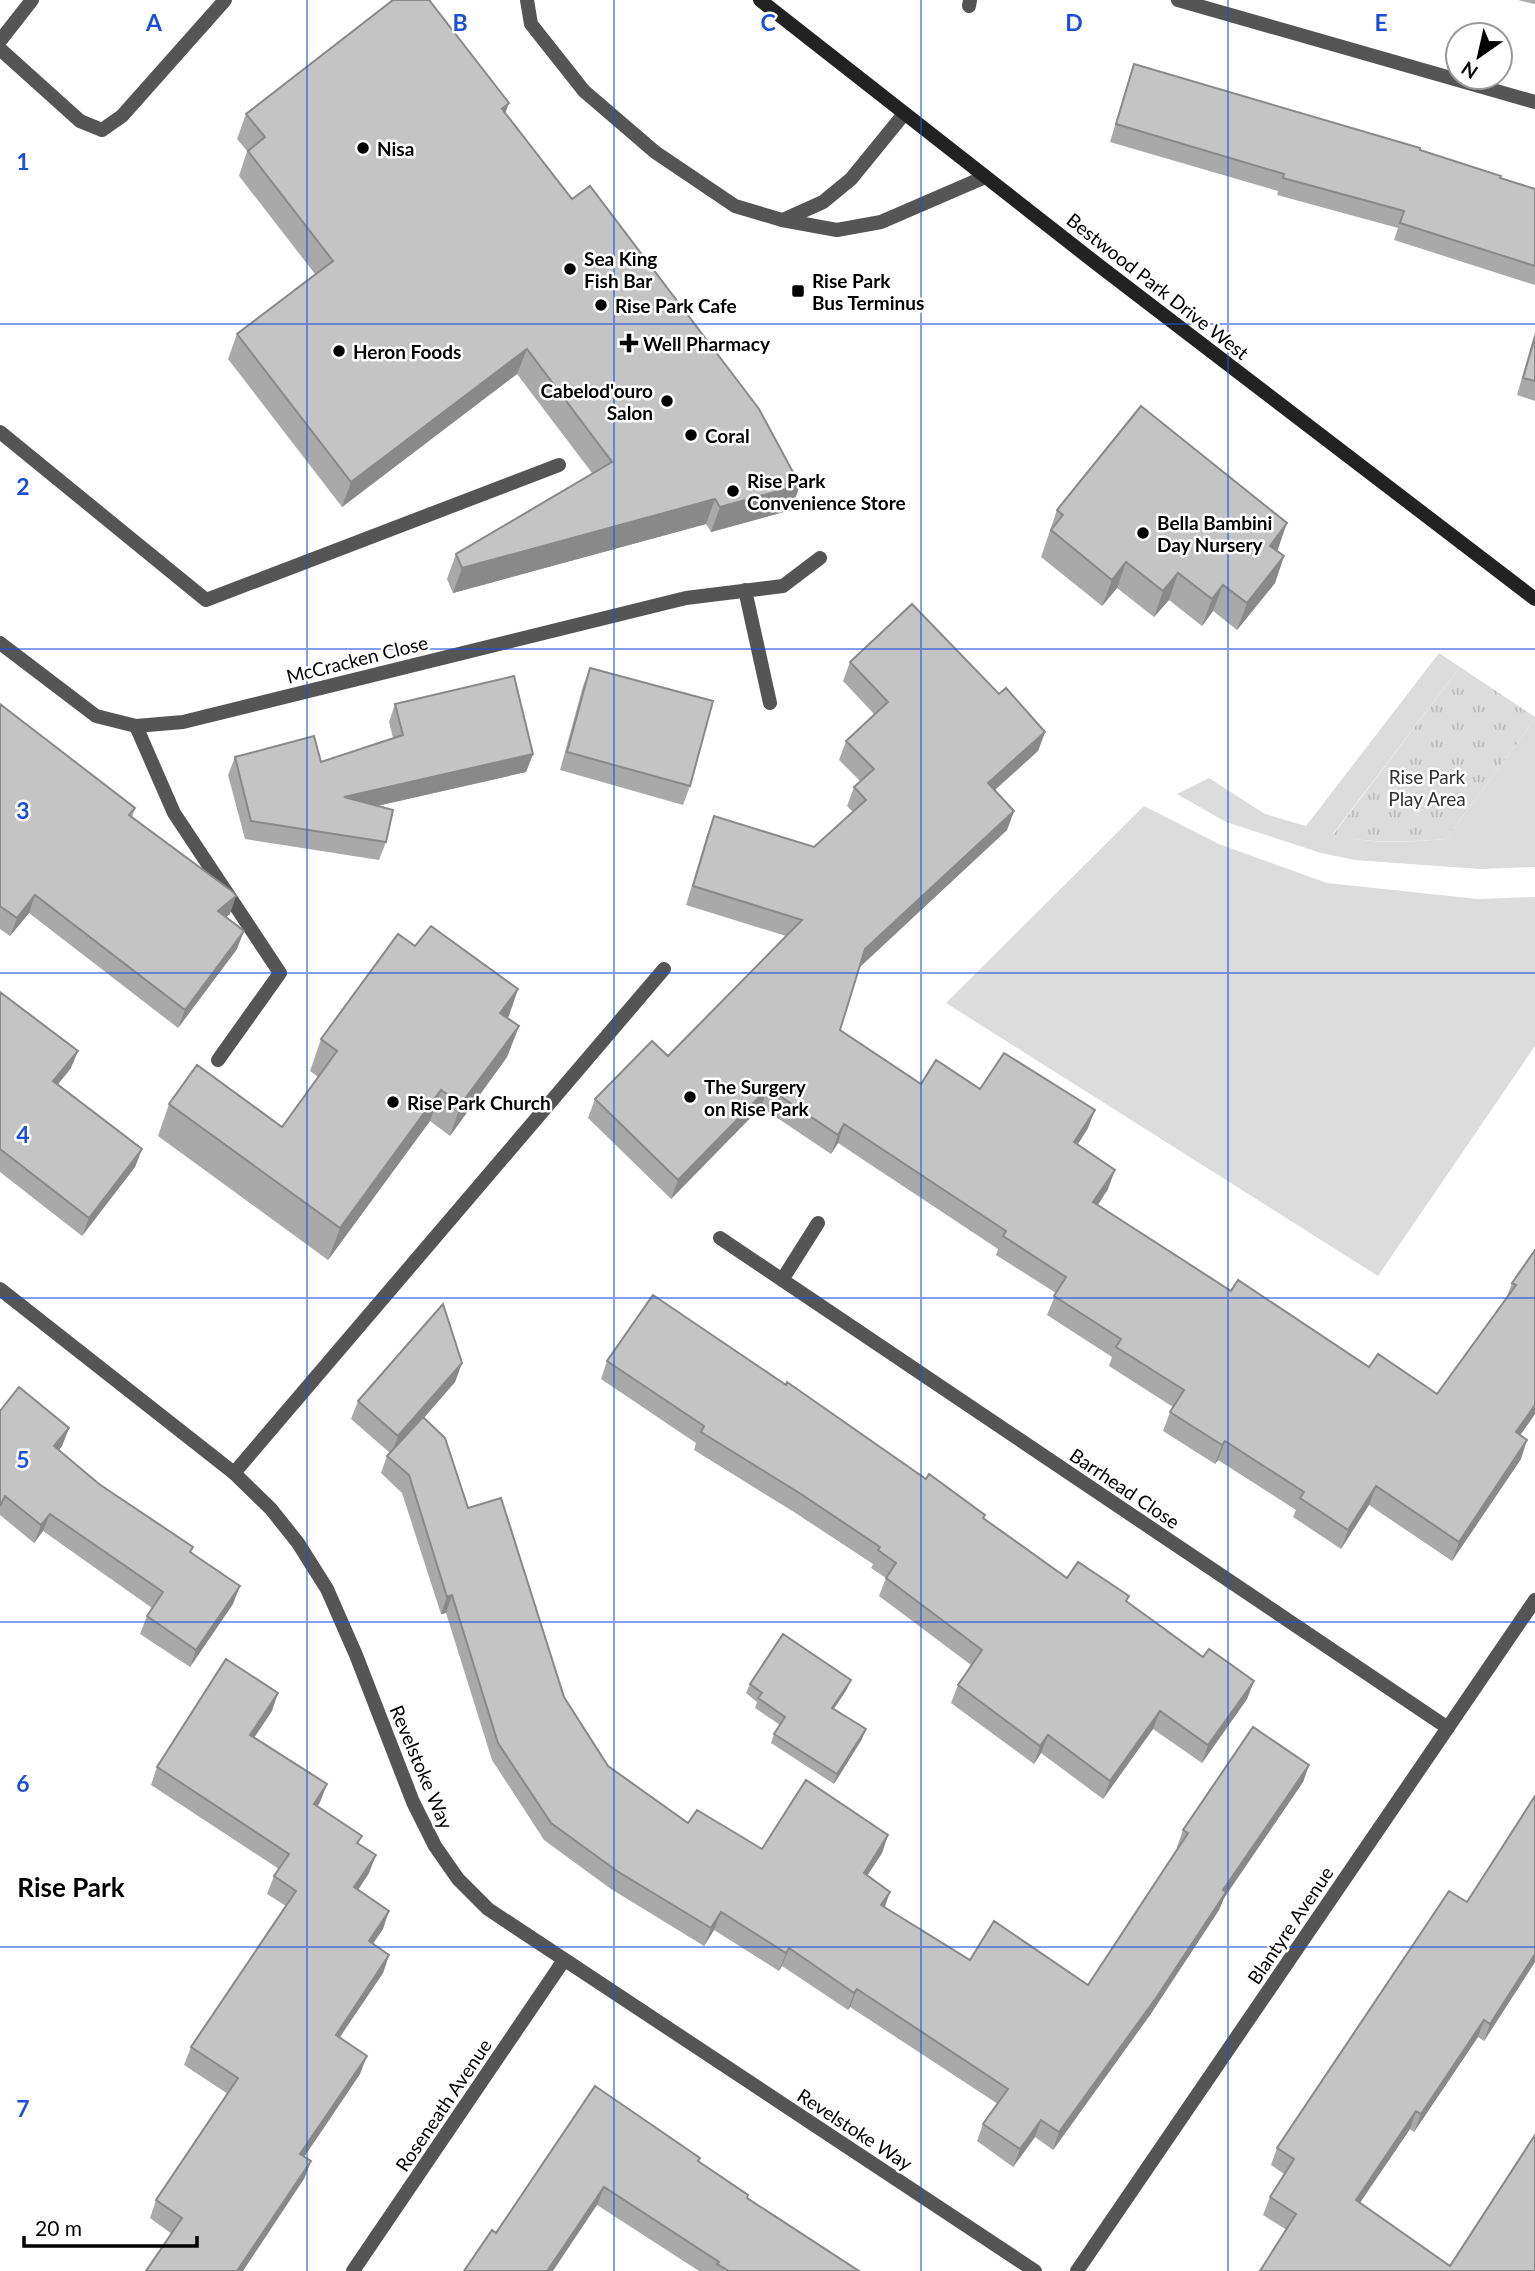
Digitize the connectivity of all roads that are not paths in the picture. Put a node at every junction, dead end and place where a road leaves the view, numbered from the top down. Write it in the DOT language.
graph roads {
  1 [pos="32,0"];
  2 [pos="225,0"];
  3 [pos="527,0"];
  4 [pos="760,0"];
  5 [pos="1178,0"];
  6 [pos="0,41"];
  7 [pos="0,49"];
  8 [pos="1535,102"];
  9 [pos="904,114"];
  10 [pos="985,177"];
  11 [pos="782,220"];
  12 [pos="0,432"];
  13 [pos="559,465"];
  14 [pos="820,558"];
  15 [pos="745,590"];
  16 [pos="1535,598"];
  17 [pos="0,643"];
  18 [pos="770,703"];
  19 [pos="136,726"];
  20 [pos="664,969"];
  21 [pos="218,1060"];
  22 [pos="818,1223"];
  23 [pos="720,1238"];
  24 [pos="782,1280"];
  25 [pos="0,1289"];
  26 [pos="234,1473"];
  27 [pos="1535,1600"];
  28 [pos="1448,1728"];
  29 [pos="564,1960"];
  30 [pos="353,2271"];
  31 [pos="1035,2271"];
  32 [pos="1077,2271"];
  1 -- 6 [label="street"];
  2 -- 7 [label="street"];
  3 -- 11 [label="street"];
  4 -- 9 [label="street, Bestwood Park Drive West"];
  5 -- 8 [label="street"];
  9 -- 10 [label="street, Bestwood Park Drive West"];
  9 -- 11 [label="street"];
  10 -- 11 [label="street"];
  10 -- 16 [label="street, Bestwood Park Drive West"];
  12 -- 13 [label="street"];
  14 -- 15 [label="street, McCracken Close"];
  15 -- 18 [label="street"];
  15 -- 19 [label="street, McCracken Close"];
  17 -- 19 [label="street, McCracken Close"];
  19 -- 21 [label="street"];
  20 -- 26 [label="street"];
  22 -- 24 [label="street"];
  23 -- 24 [label="street, Barrhead Close"];
  24 -- 28 [label="street, Barrhead Close"];
  25 -- 26 [label="street, Revelstoke Way"];
  26 -- 29 [label="street, Revelstoke Way"];
  27 -- 28 [label="street, Blantyre Avenue"];
  28 -- 32 [label="street, Blantyre Avenue"];
  29 -- 30 [label="street, Roseneath Avenue"];
  29 -- 31 [label="street, Revelstoke Way"];
}
